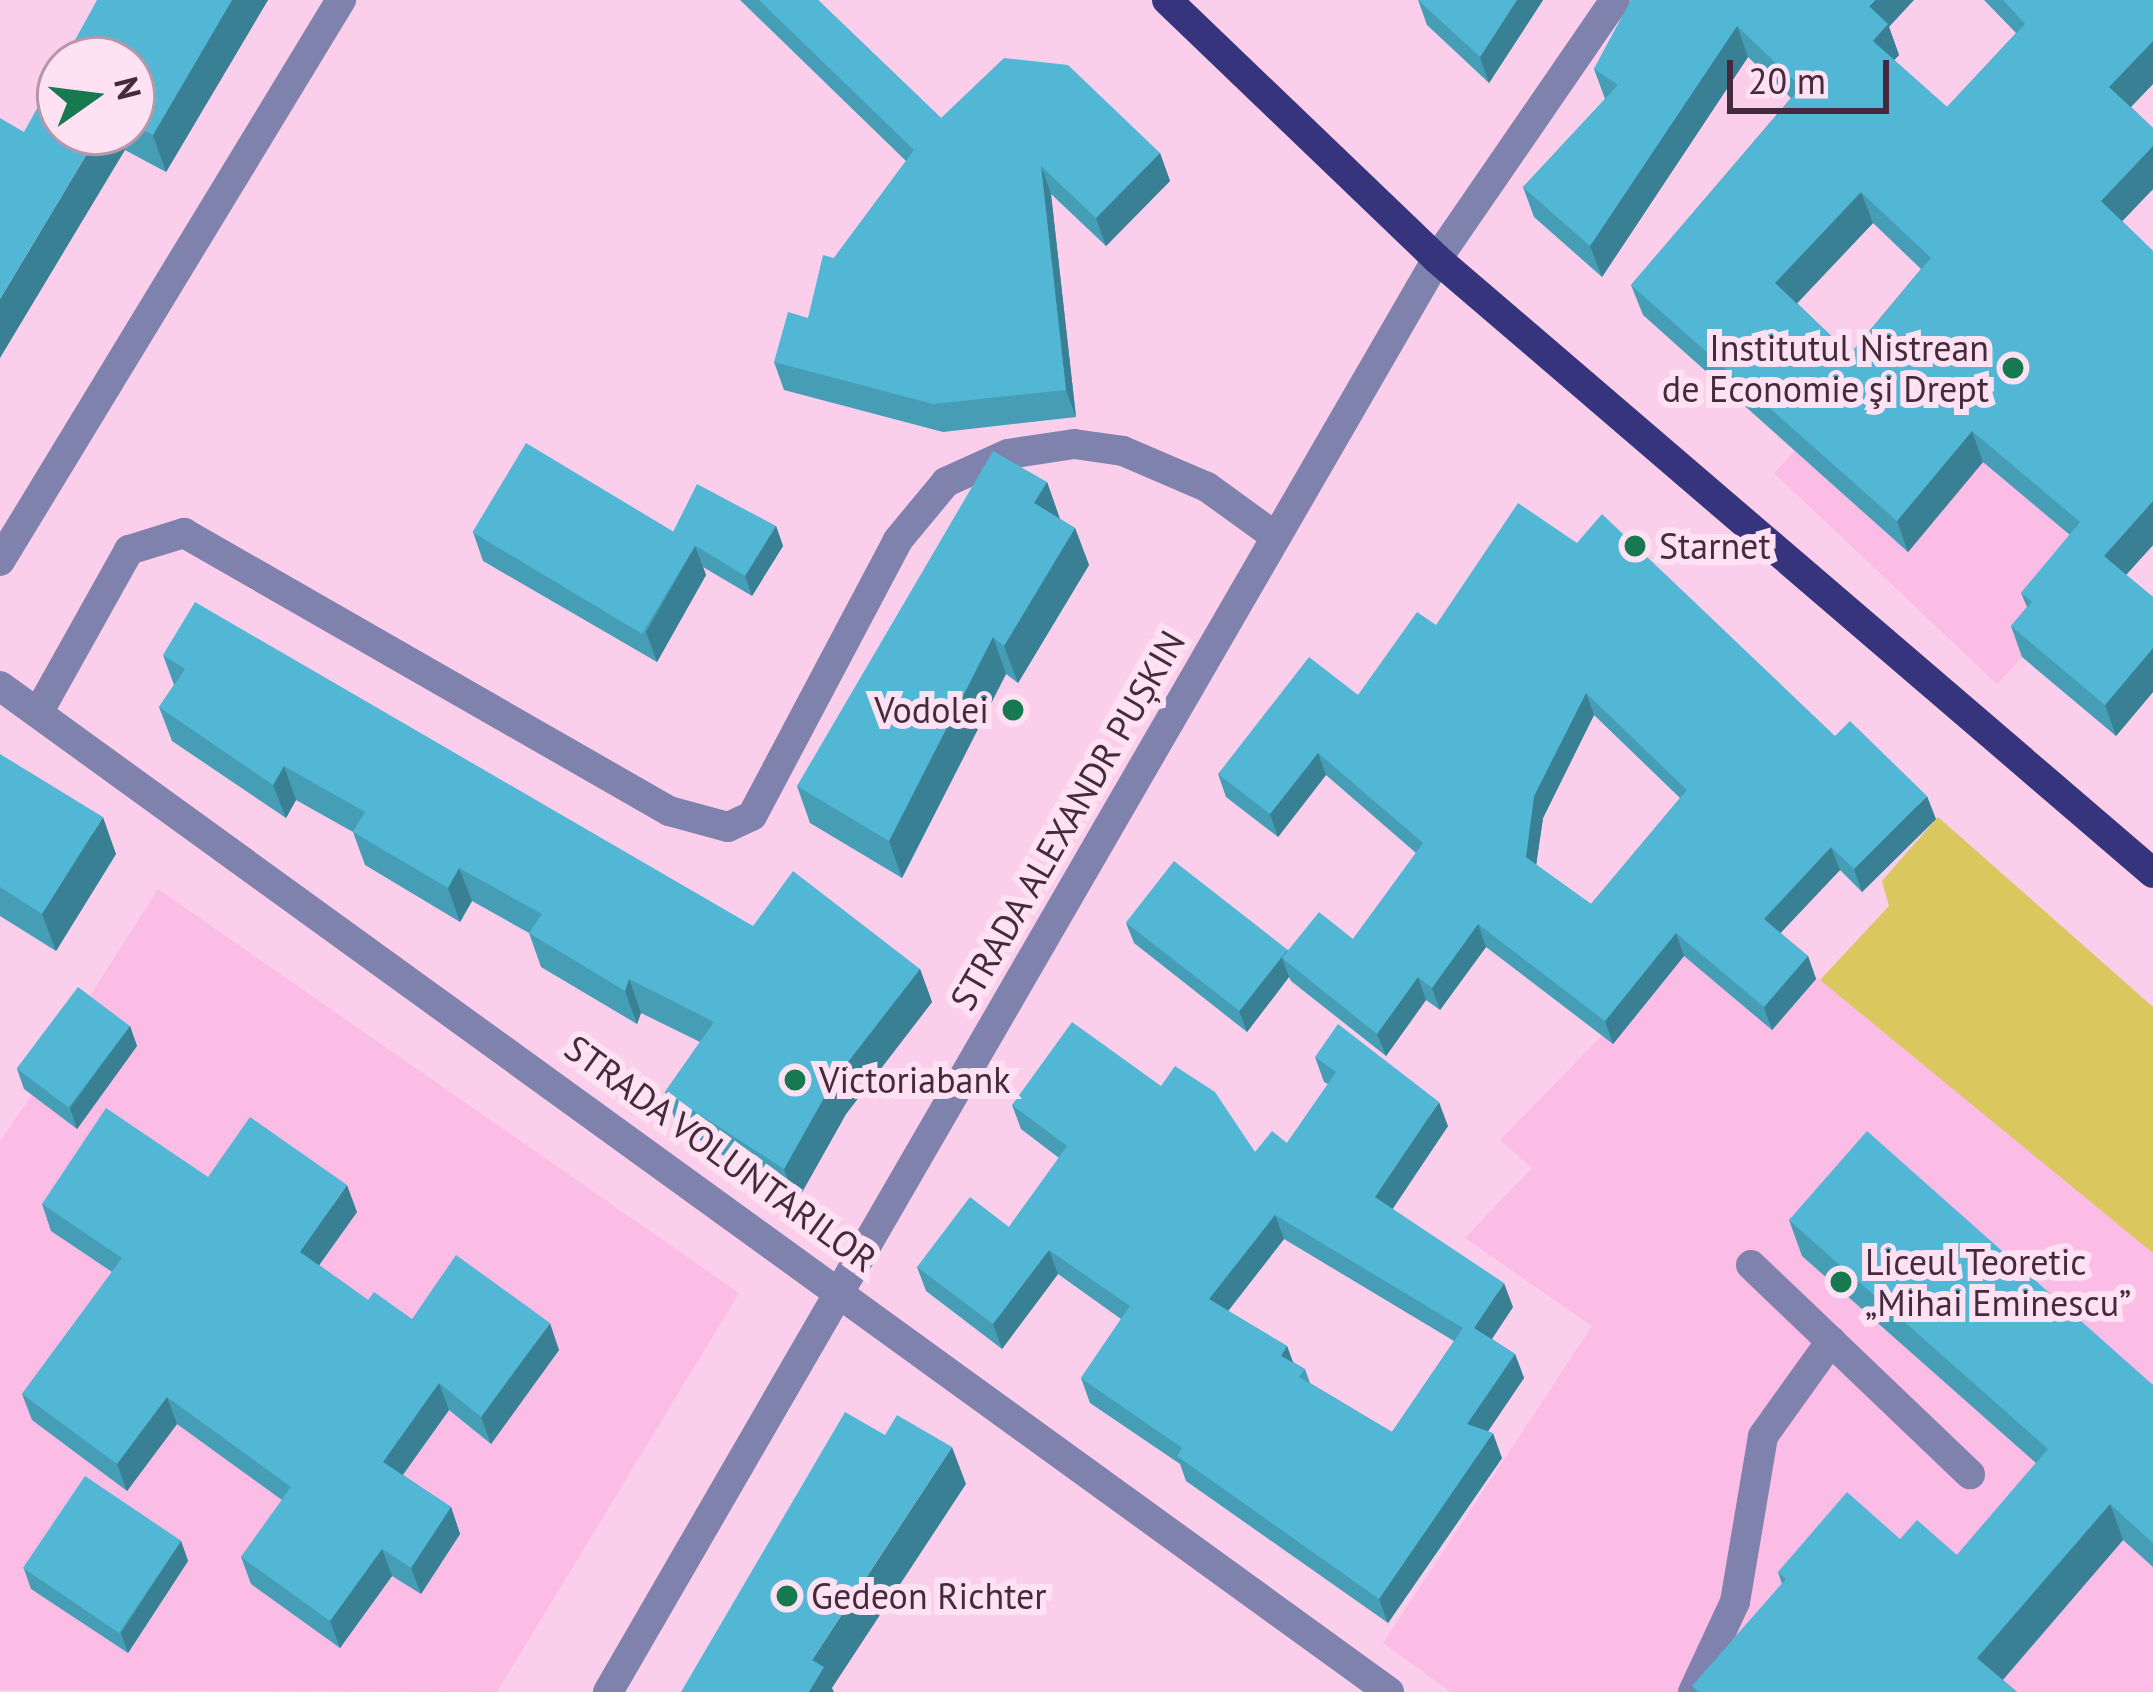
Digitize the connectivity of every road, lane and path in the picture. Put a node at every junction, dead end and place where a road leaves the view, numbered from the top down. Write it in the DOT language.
graph roads {
  1 [pos="341,0"];
  2 [pos="1167,0"];
  3 [pos="1615,0"];
  4 [pos="1437,259"];
  5 [pos="1276,537"];
  6 [pos="0,561"];
  7 [pos="0,686"];
  8 [pos="38,713"];
  9 [pos="2153,873"];
  10 [pos="1750,1265"];
  11 [pos="841,1289"];
  12 [pos="1831,1341"];
  13 [pos="1970,1474"];
  14 [pos="608,1692"];
  15 [pos="1389,1692"];
  16 [pos="1693,1692"];
  1 -- 6 [label="street"];
  2 -- 4 [label="main road"];
  3 -- 4 [label="street, STRADA ALEXANDR PUȘKIN"];
  4 -- 5 [label="street, STRADA ALEXANDR PUȘKIN"];
  4 -- 9 [label="main road"];
  5 -- 8 [label="street"];
  5 -- 11 [label="street, STRADA ALEXANDR PUȘKIN"];
  7 -- 8 [label="street, STRADA VOLUNTARILOR"];
  8 -- 11 [label="street, STRADA VOLUNTARILOR"];
  10 -- 12 [label="street"];
  11 -- 14 [label="street, STRADA ALEXANDR PUȘKIN"];
  11 -- 15 [label="street, STRADA VOLUNTARILOR"];
  12 -- 13 [label="street"];
  12 -- 16 [label="street"];
}
